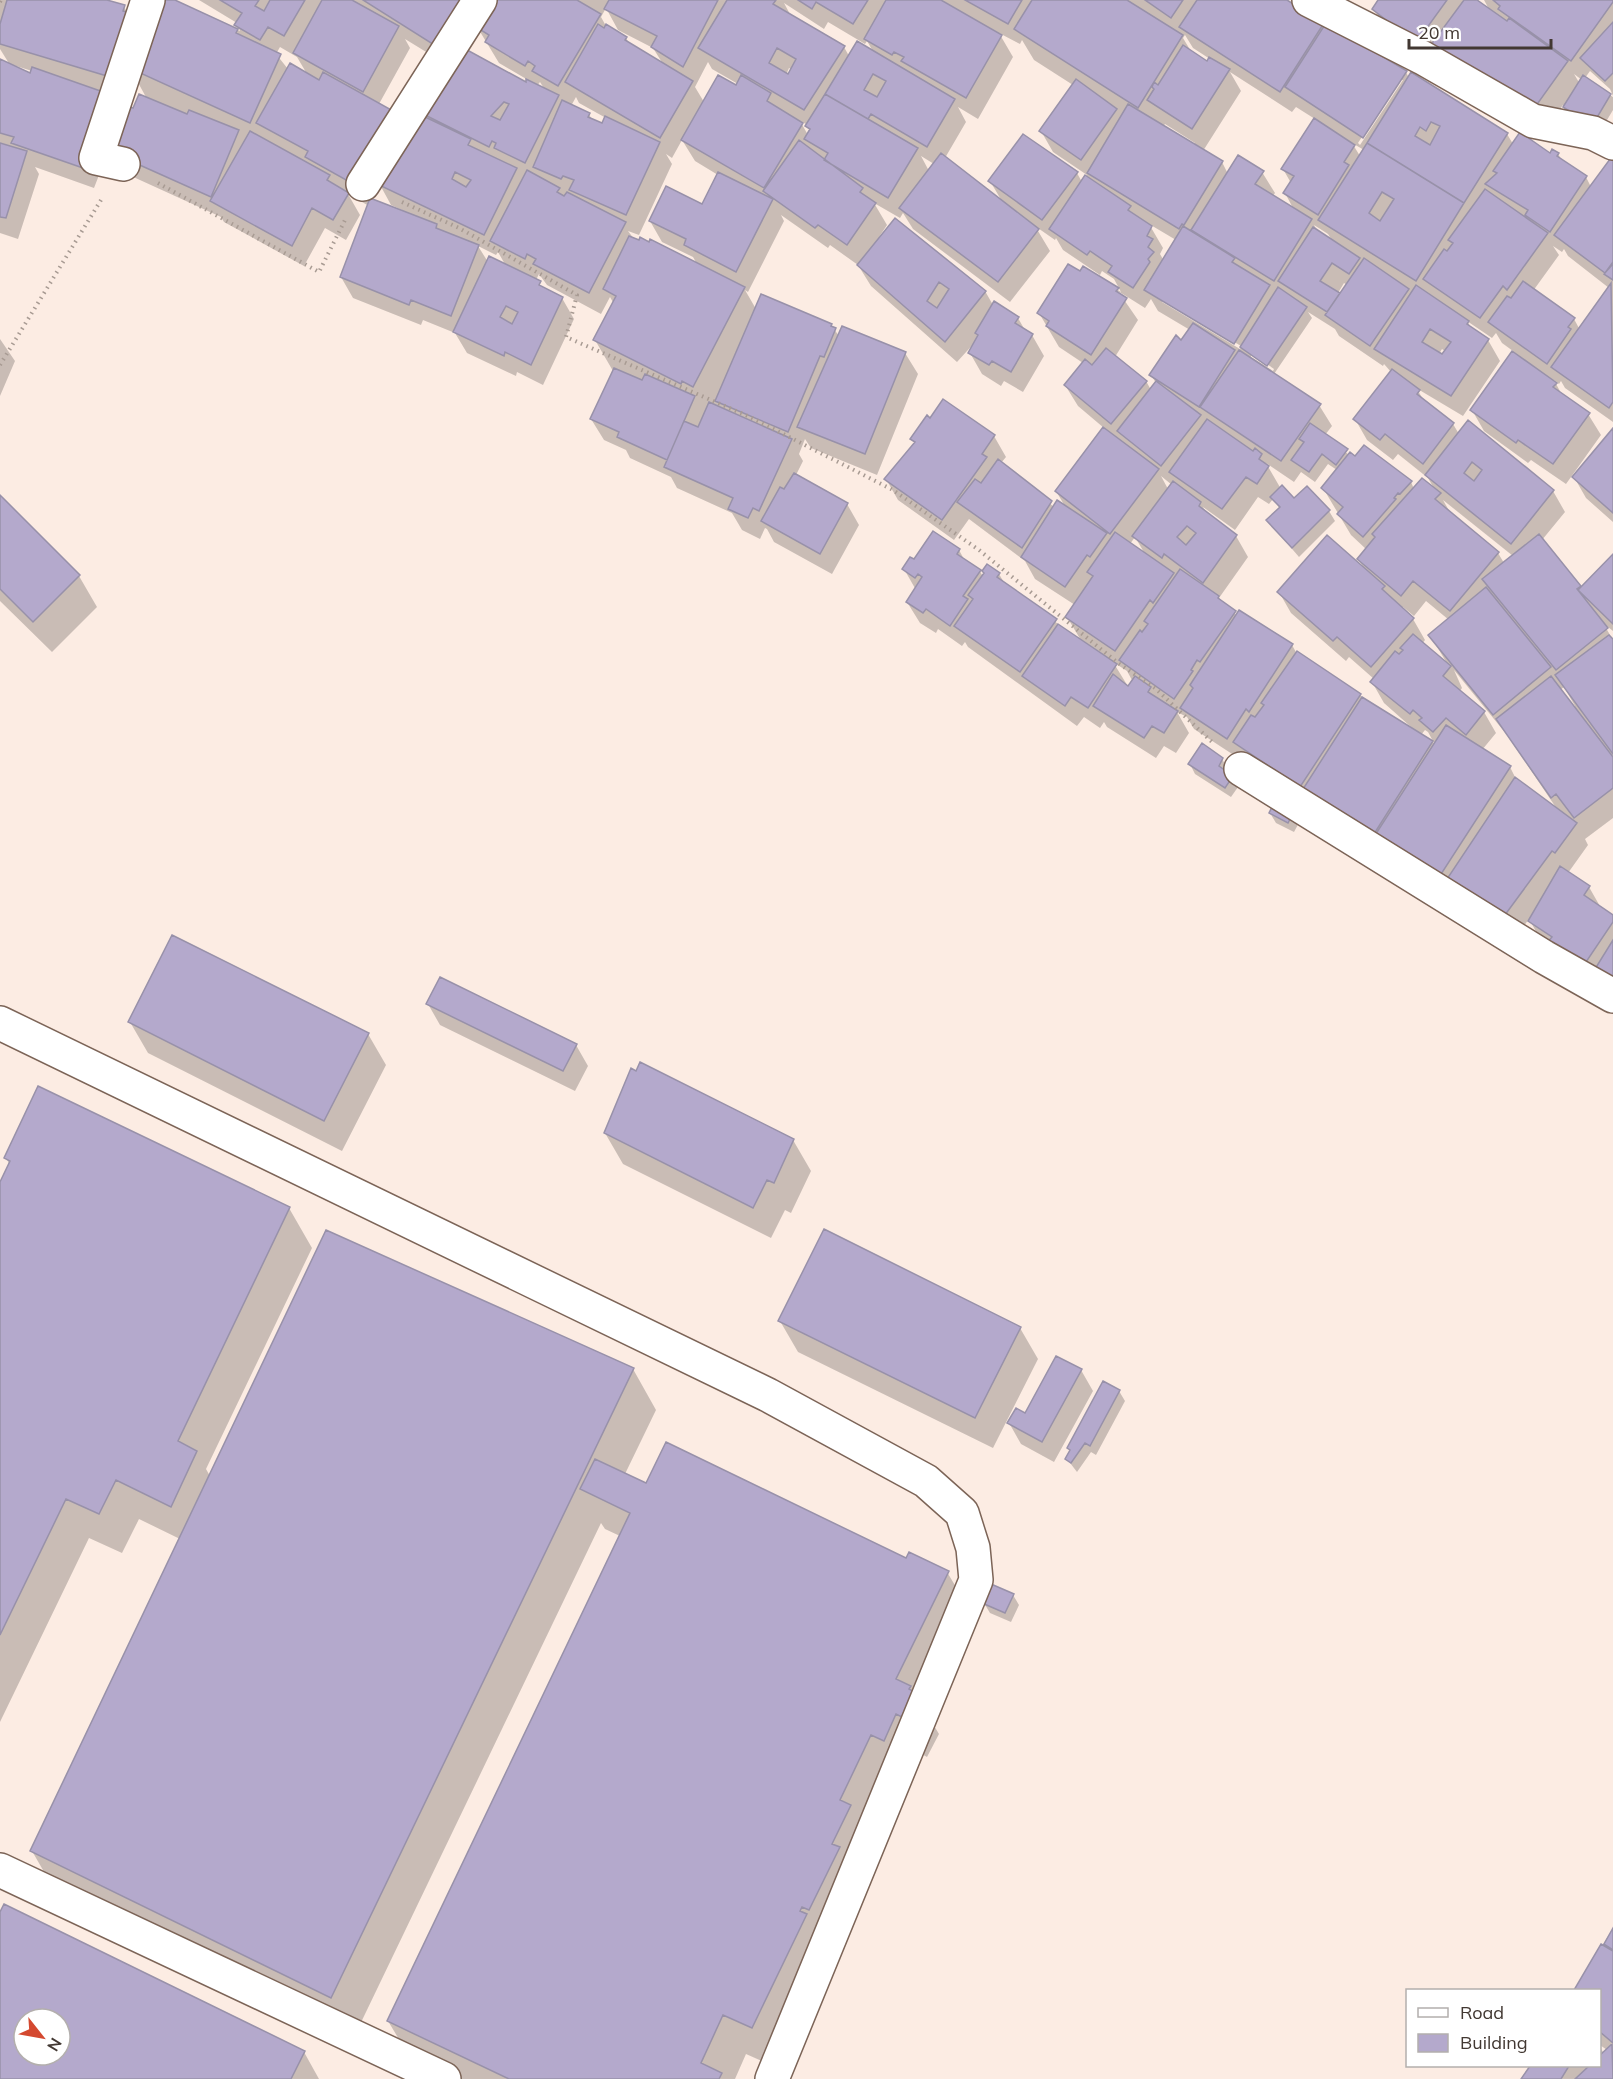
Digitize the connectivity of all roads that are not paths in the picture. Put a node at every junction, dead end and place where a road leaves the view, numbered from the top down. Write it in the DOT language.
graph roads {
  1 [pos="148,0"];
  2 [pos="480,0"];
  3 [pos="1310,0"];
  4 [pos="1613,143"];
  5 [pos="123,164"];
  6 [pos="363,184"];
  7 [pos="1241,769"];
  8 [pos="1613,996"];
  9 [pos="0,1023"];
  10 [pos="0,1870"];
  11 [pos="444,2079"];
  12 [pos="772,2079"];
  1 -- 5 [label="street"];
  2 -- 6 [label="street"];
  3 -- 4 [label="street"];
  7 -- 8 [label="street"];
  9 -- 12 [label="street"];
  10 -- 11 [label="street"];
}
